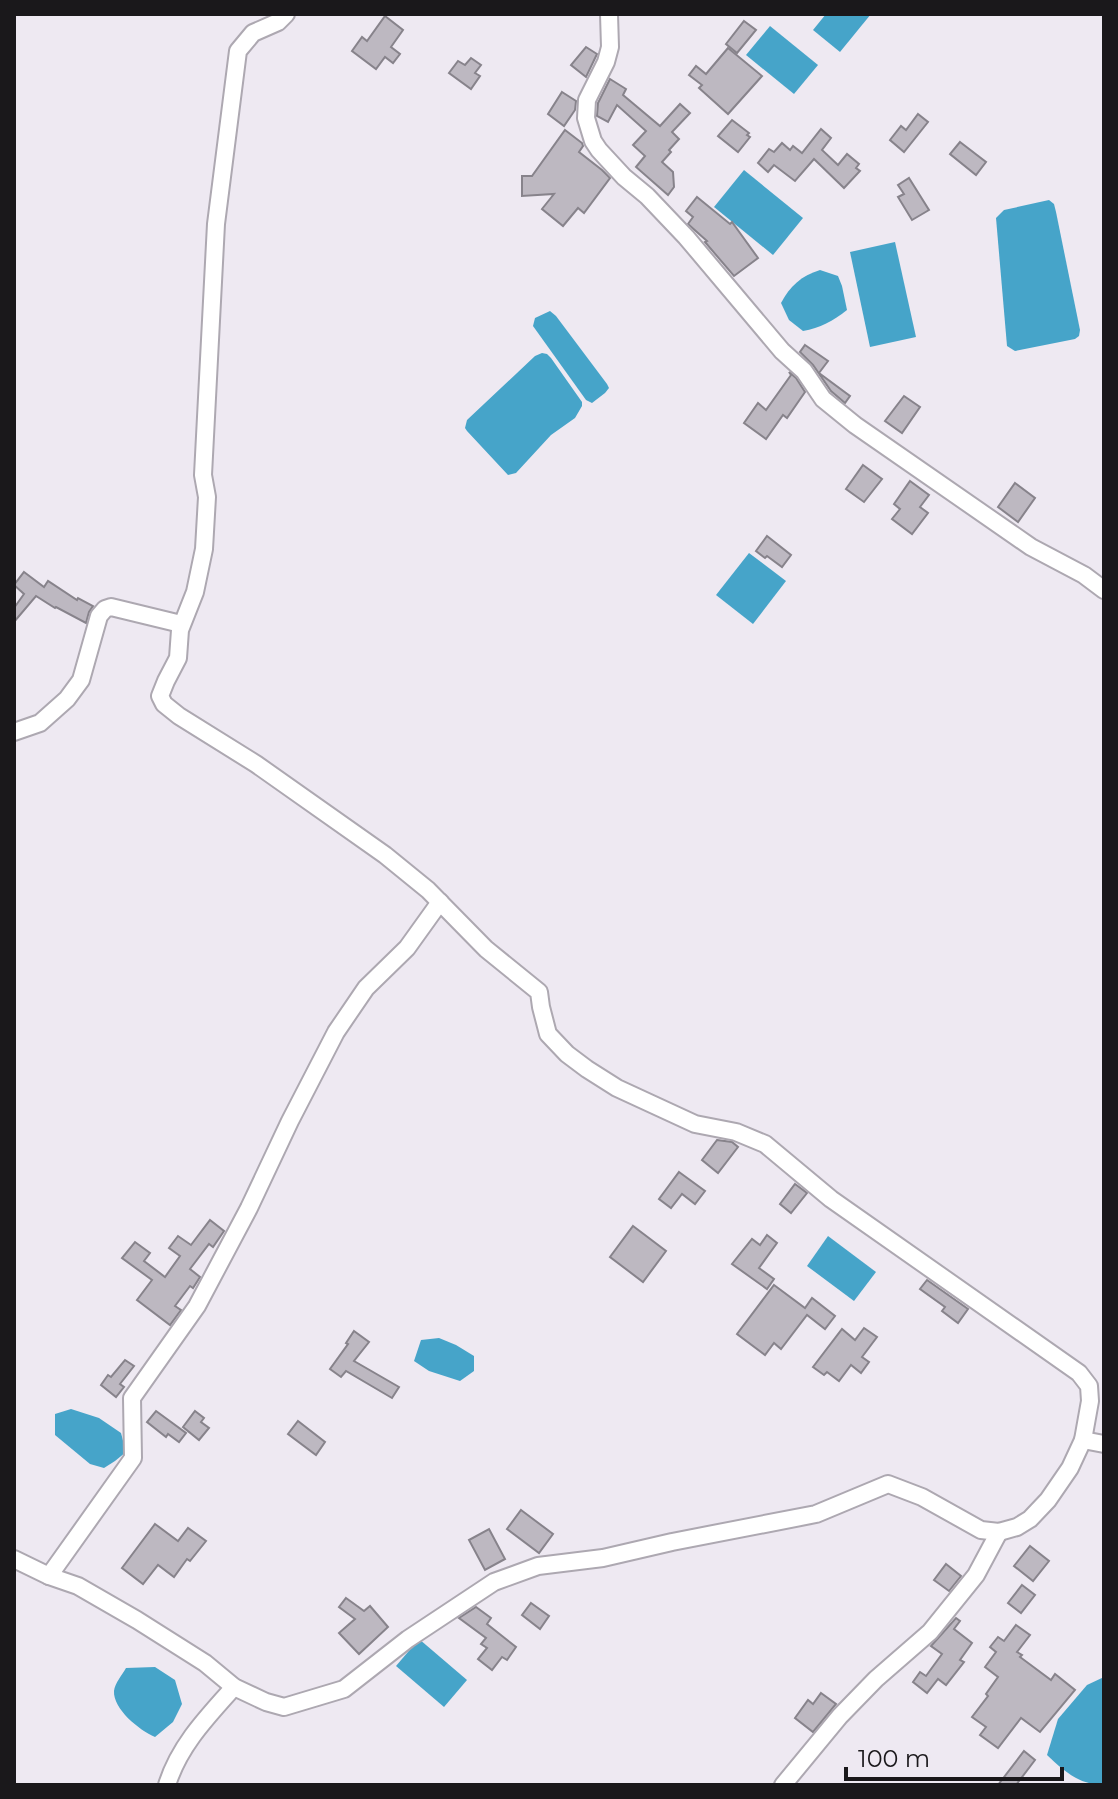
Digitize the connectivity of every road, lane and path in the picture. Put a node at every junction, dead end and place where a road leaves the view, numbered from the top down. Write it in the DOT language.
graph roads {
  1 [pos="286,14"];
  2 [pos="609,14"];
  3 [pos="1104,590"];
  4 [pos="181,624"];
  5 [pos="14,732"];
  6 [pos="440,902"];
  7 [pos="1083,1440"];
  8 [pos="1104,1444"];
  9 [pos="999,1532"];
  10 [pos="14,1559"];
  11 [pos="49,1576"];
  12 [pos="234,1687"];
  13 [pos="167,1785"];
  14 [pos="783,1785"];
  1 -- 4 [label="street"];
  2 -- 3 [label="street"];
  4 -- 5 [label="street"];
  4 -- 6 [label="street"];
  6 -- 7 [label="street"];
  6 -- 11 [label="street"];
  7 -- 8 [label="street"];
  7 -- 9 [label="street"];
  9 -- 12 [label="street"];
  9 -- 14 [label="street"];
  10 -- 11 [label="street"];
  11 -- 12 [label="street"];
  12 -- 13 [label="street"];
}
